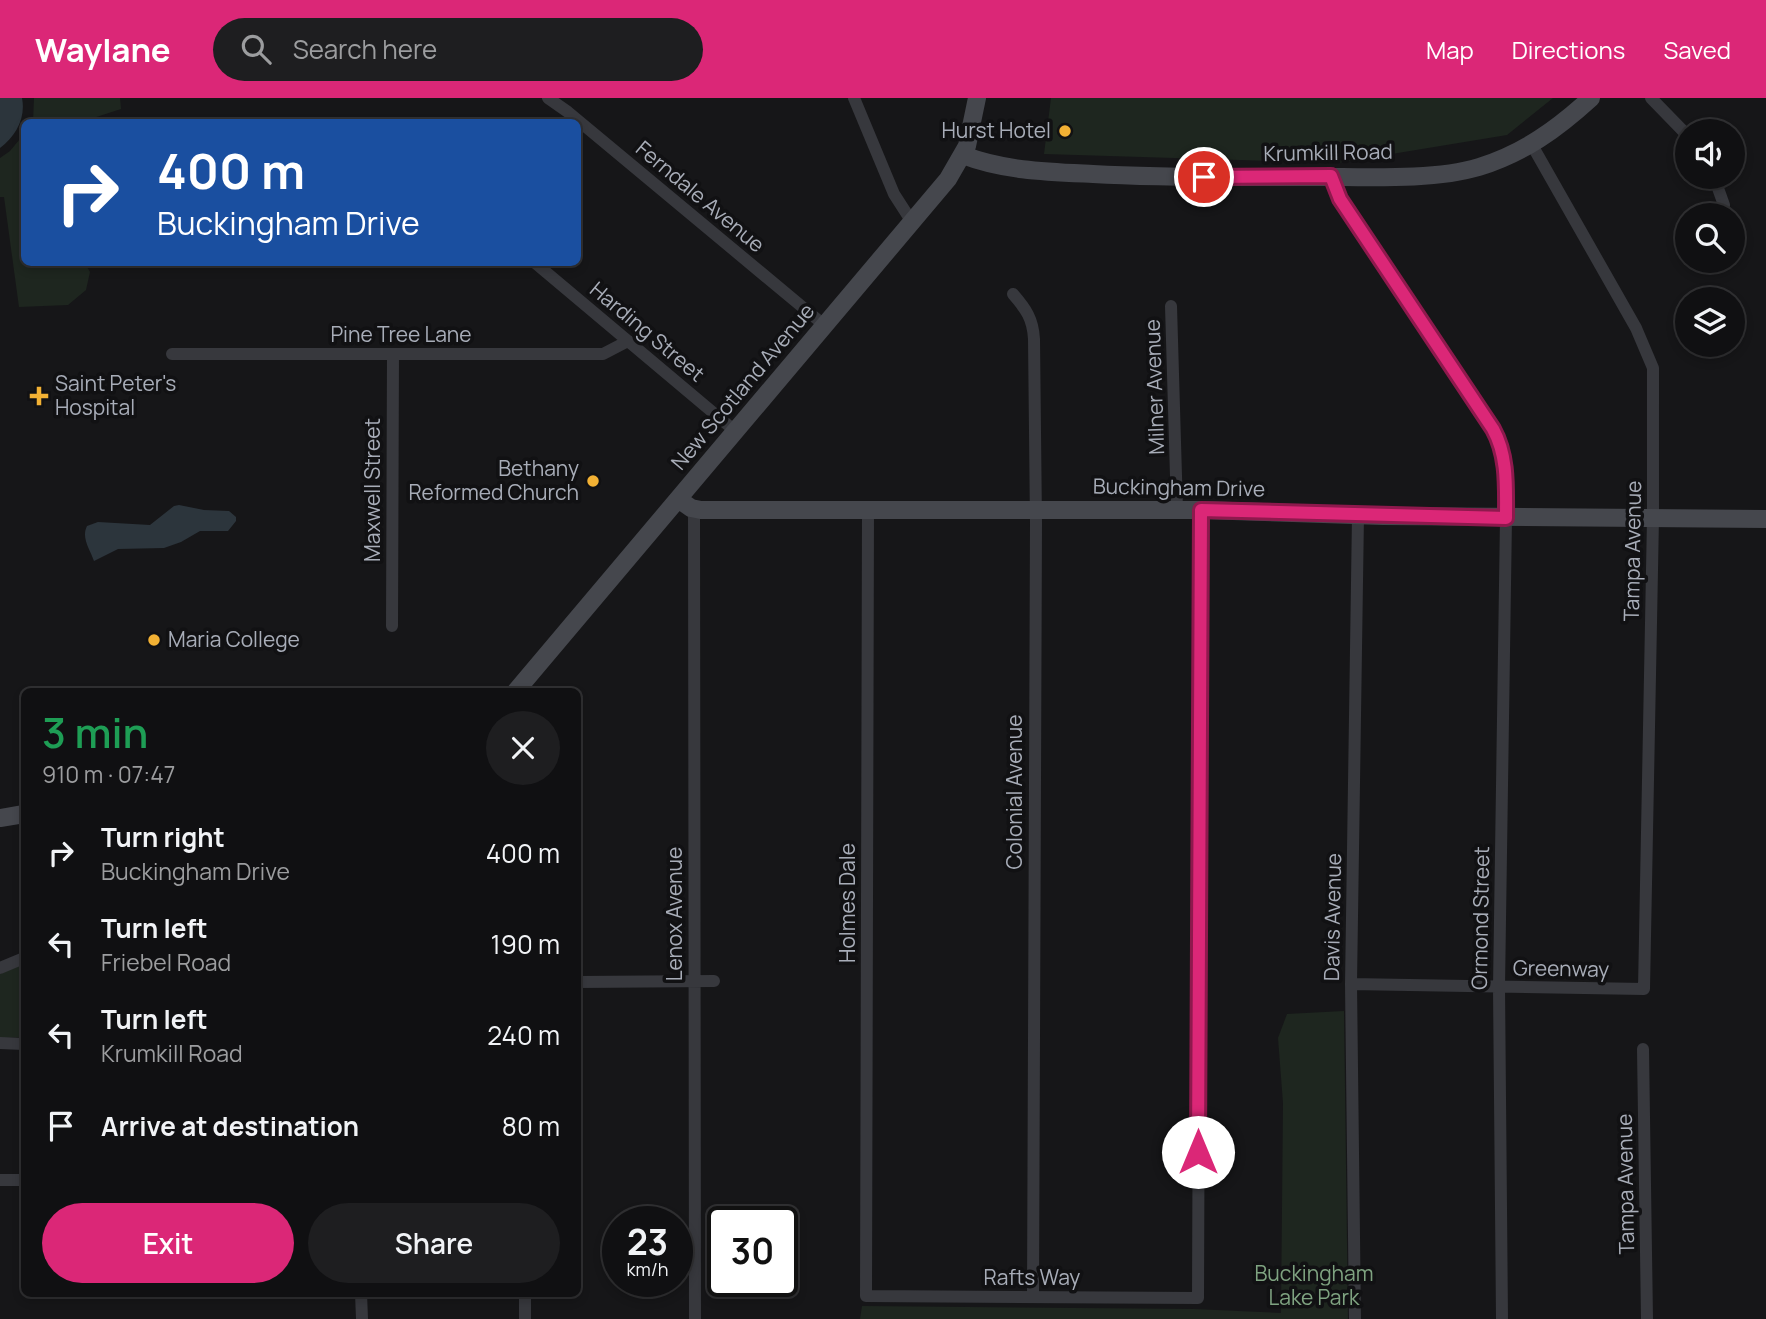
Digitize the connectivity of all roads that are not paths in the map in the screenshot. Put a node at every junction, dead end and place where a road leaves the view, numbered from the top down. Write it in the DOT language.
graph roads {
  1 [pos="853,98"];
  2 [pos="977,98"];
  3 [pos="1591,98"];
  4 [pos="1651,98"];
  5 [pos="551,99"];
  6 [pos="575,119"];
  7 [pos="1675,123"];
  8 [pos="581,124"];
  9 [pos="1532,145"];
  10 [pos="963,155"];
  11 [pos="1331,176"];
  12 [pos="912,222"];
  13 [pos="539,266"];
  14 [pos="1013,294"];
  15 [pos="1171,306"];
  16 [pos="824,325"];
  17 [pos="628,341"];
  18 [pos="172,354"];
  19 [pos="393,354"];
  20 [pos="735,431"];
  21 [pos="678,499"];
  22 [pos="694,509"];
  23 [pos="868,509"];
  24 [pos="1036,510"];
  25 [pos="1177,510"];
  26 [pos="1201,510"];
  27 [pos="1358,515"];
  28 [pos="1506,518"];
  29 [pos="1653,518"];
  30 [pos="1766,519"];
  31 [pos="392,626"];
  32 [pos="519,688"];
  33 [pos="21,814"];
  34 [pos="0,818"];
  35 [pos="21,959"];
  36 [pos="0,968"];
  37 [pos="695,981"];
  38 [pos="714,981"];
  39 [pos="581,982"];
  40 [pos="1352,984"];
  41 [pos="1499,987"];
  42 [pos="1644,989"];
  43 [pos="0,1044"];
  44 [pos="21,1044"];
  45 [pos="1643,1049"];
  46 [pos="0,1180"];
  47 [pos="21,1180"];
  48 [pos="866,1296"];
  49 [pos="361,1297"];
  50 [pos="525,1297"];
  51 [pos="1033,1297"];
  52 [pos="362,1319"];
  53 [pos="525,1319"];
  54 [pos="695,1319"];
  55 [pos="1355,1319"];
  56 [pos="1502,1319"];
  57 [pos="1647,1319"];
  1 -- 12 [label="street"];
  2 -- 10 [label="street, New Scotland Avenue"];
  3 -- 9 [label="street, Krumkill Road"];
  4 -- 7 [label="street"];
  5 -- 6 [label="street, Ferndale Avenue"];
  8 -- 16 [label="street, Ferndale Avenue"];
  9 -- 11 [label="street, Krumkill Road"];
  9 -- 29 [label="street, Tampa Avenue"];
  10 -- 11 [label="street, Krumkill Road"];
  10 -- 12 [label="street, New Scotland Avenue"];
  11 -- 28 [label="street, Ormond Street"];
  12 -- 16 [label="street, New Scotland Avenue"];
  13 -- 17 [label="street, Harding Street"];
  14 -- 24 [label="street, Colonial Avenue"];
  15 -- 25 [label="street, Milner Avenue"];
  16 -- 20 [label="street, New Scotland Avenue"];
  17 -- 19 [label="street, Pine Tree Lane"];
  17 -- 20 [label="street, Harding Street"];
  18 -- 19 [label="street, Pine Tree Lane"];
  19 -- 31 [label="street, Maxwell Street"];
  20 -- 21 [label="street, New Scotland Avenue"];
  21 -- 22 [label="street"];
  21 -- 32 [label="street, New Scotland Avenue"];
  22 -- 23 [label="street, Buckingham Drive"];
  22 -- 37 [label="street, Lenox Avenue"];
  23 -- 24 [label="street, Buckingham Drive"];
  23 -- 48 [label="street, Holmes Dale"];
  24 -- 25 [label="street, Buckingham Drive"];
  24 -- 51 [label="street, Colonial Avenue"];
  25 -- 26 [label="street, Buckingham Drive"];
  26 -- 27 [label="street, Buckingham Drive"];
  26 -- 51 [label="street, Rafts Way"];
  27 -- 28 [label="street, Buckingham Drive"];
  27 -- 40 [label="street, Davis Avenue"];
  28 -- 29 [label="street, Buckingham Drive"];
  28 -- 41 [label="street, Ormond Street"];
  29 -- 30 [label="street, Buckingham Drive"];
  29 -- 42 [label="street, Tampa Avenue"];
  33 -- 34 [label="street"];
  35 -- 36 [label="street"];
  37 -- 38 [label="street"];
  37 -- 39 [label="street"];
  37 -- 54 [label="street, Lenox Avenue"];
  40 -- 41 [label="street, Greenway"];
  40 -- 55 [label="street, Davis Avenue"];
  41 -- 42 [label="street, Greenway"];
  41 -- 56 [label="street, Ormond Street"];
  43 -- 44 [label="street"];
  45 -- 57 [label="street, Tampa Avenue"];
  46 -- 47 [label="street"];
  48 -- 51 [label="street, Rafts Way"];
  49 -- 52 [label="street"];
  50 -- 53 [label="street"];
}
